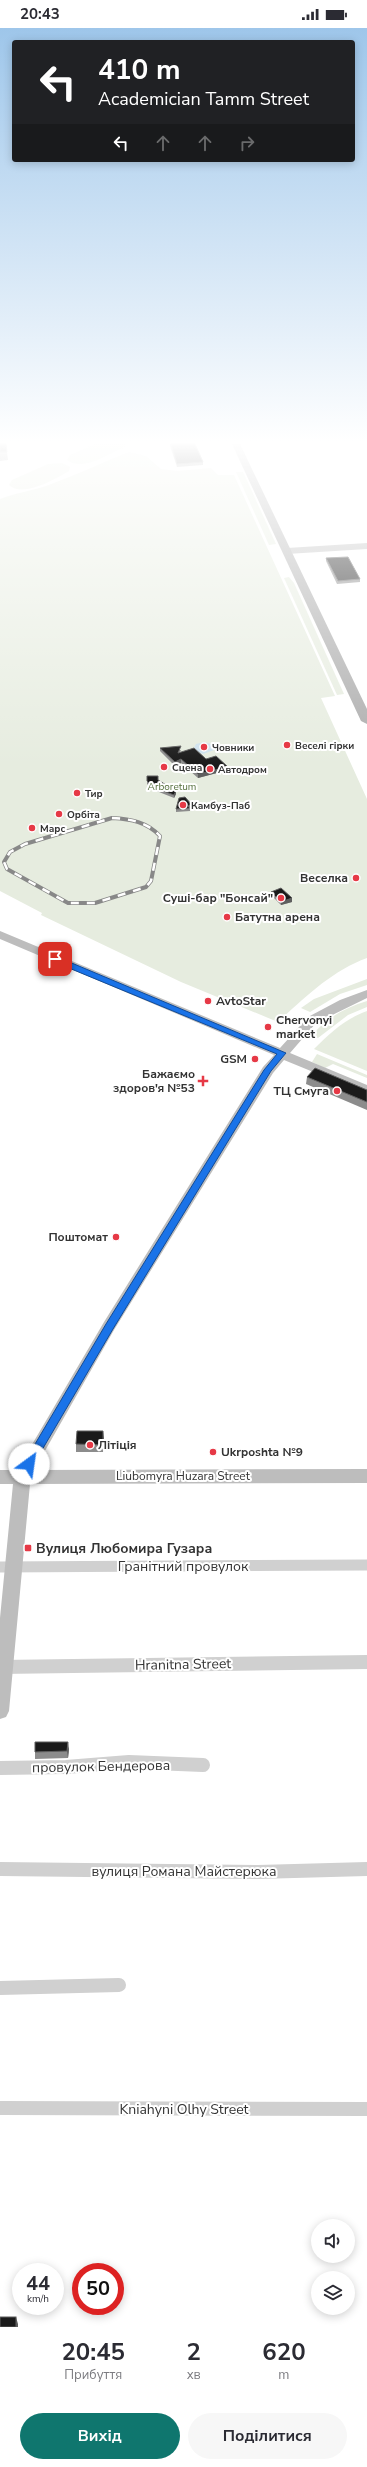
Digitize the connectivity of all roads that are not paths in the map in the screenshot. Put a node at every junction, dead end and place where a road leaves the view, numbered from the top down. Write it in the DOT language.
graph roads {
  1 [pos="287,551"];
  2 [pos="367,720"];
  3 [pos="0,935"];
  4 [pos="367,994"];
  5 [pos="282,1053"];
  6 [pos="367,1090"];
  7 [pos="367,1476"];
  8 [pos="22,1477"];
  9 [pos="0,1478"];
  10 [pos="367,1565"];
  11 [pos="7,1568"];
  12 [pos="367,1662"];
  13 [pos="2,1667"];
  14 [pos="0,1711"];
  15 [pos="203,1765"];
  16 [pos="0,1768"];
  17 [pos="0,1869"];
  18 [pos="367,1869"];
  19 [pos="119,1985"];
  20 [pos="0,1988"];
  21 [pos="0,2108"];
  22 [pos="367,2109"];
  1 -- 2 [label="main road"];
  3 -- 5 [label="main road"];
  4 -- 5 [label="main road"];
  5 -- 6 [label="main road"];
  5 -- 8 [label="main road"];
  7 -- 8 [label="main road, Liubomyra Huzara Street"];
  8 -- 9 [label="main road, Liubomyra Huzara Street"];
  8 -- 11 [label="main road"];
  10 -- 11 [label="street, Гранітний провулок"];
  11 -- 13 [label="main road"];
  12 -- 13 [label="street, Hranitna Street"];
  13 -- 14 [label="main road"];
  15 -- 16 [label="street, провулок Бендерова"];
  17 -- 18 [label="street, вулиця Романа Майстерюка"];
  19 -- 20 [label="street"];
  21 -- 22 [label="street, Kniahyni Olhy Street"];
}
